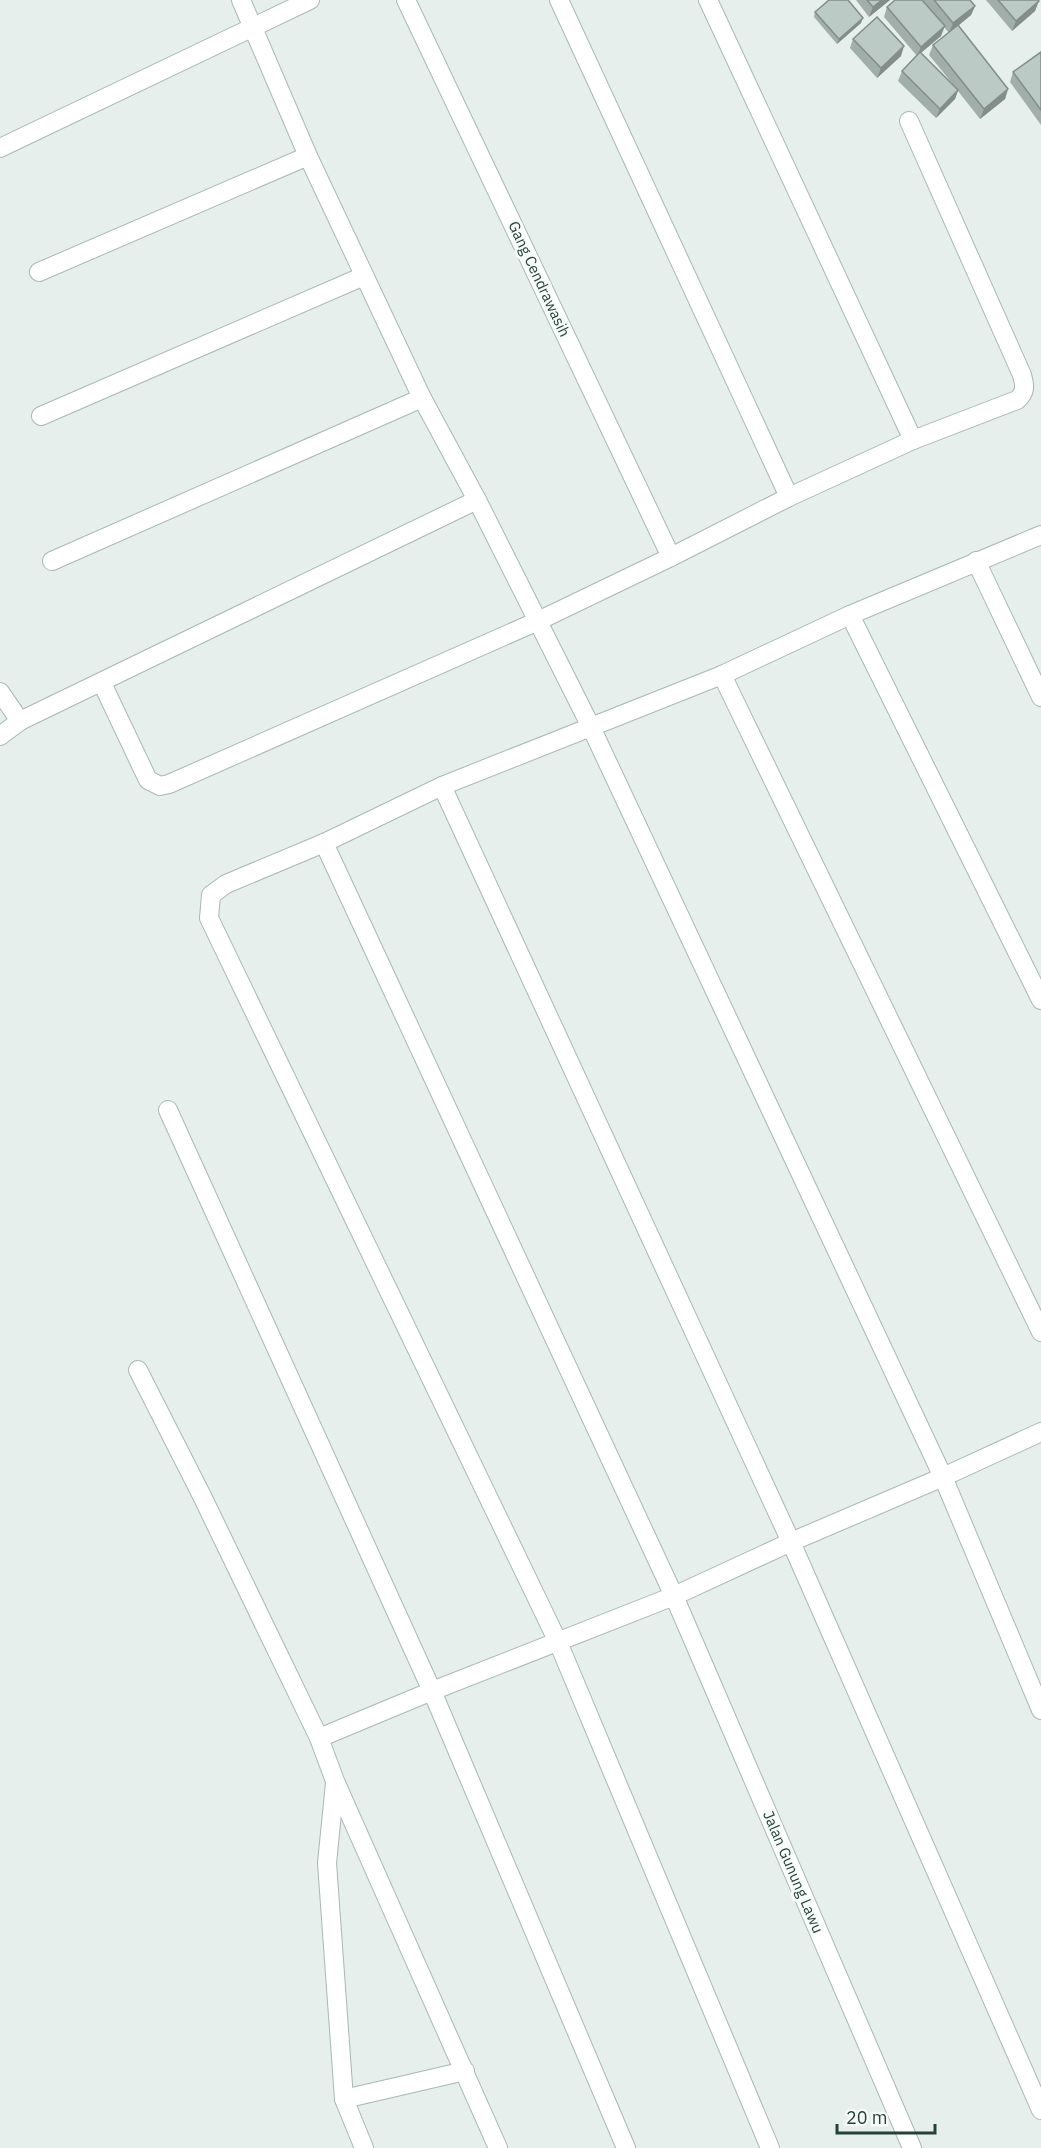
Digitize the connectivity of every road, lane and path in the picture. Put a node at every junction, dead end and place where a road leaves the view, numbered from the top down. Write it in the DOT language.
graph roads {
  1 [pos="241,0"];
  2 [pos="310,0"];
  3 [pos="406,0"];
  4 [pos="559,0"];
  5 [pos="708,0"];
  6 [pos="253,26"];
  7 [pos="909,121"];
  8 [pos="0,148"];
  9 [pos="308,156"];
  10 [pos="39,272"];
  11 [pos="364,276"];
  12 [pos="422,398"];
  13 [pos="41,416"];
  14 [pos="913,440"];
  15 [pos="789,496"];
  16 [pos="477,500"];
  17 [pos="1041,535"];
  18 [pos="672,557"];
  19 [pos="52,561"];
  20 [pos="976,561"];
  21 [pos="850,615"];
  22 [pos="538,621"];
  23 [pos="722,675"];
  24 [pos="102,683"];
  25 [pos="0,692"];
  26 [pos="1041,697"];
  27 [pos="20,721"];
  28 [pos="591,727"];
  29 [pos="0,736"];
  30 [pos="442,786"];
  31 [pos="324,843"];
  32 [pos="1041,1000"];
  33 [pos="168,1110"];
  34 [pos="1041,1332"];
  35 [pos="138,1370"];
  36 [pos="1041,1432"];
  37 [pos="943,1477"];
  38 [pos="792,1542"];
  39 [pos="674,1596"];
  40 [pos="558,1642"];
  41 [pos="432,1691"];
  42 [pos="1041,1710"];
  43 [pos="319,1738"];
  44 [pos="335,1781"];
  45 [pos="465,2071"];
  46 [pos="344,2099"];
  47 [pos="1041,2110"];
  48 [pos="364,2148"];
  49 [pos="498,2148"];
  50 [pos="626,2148"];
  51 [pos="770,2148"];
  52 [pos="912,2148"];
  1 -- 6 [label="street"];
  2 -- 6 [label="street"];
  3 -- 18 [label="street, Gang Cendrawasih"];
  4 -- 15 [label="street"];
  5 -- 14 [label="street"];
  6 -- 8 [label="street"];
  6 -- 9 [label="street"];
  7 -- 14 [label="street"];
  9 -- 10 [label="street"];
  9 -- 11 [label="street"];
  11 -- 12 [label="street"];
  11 -- 13 [label="street"];
  12 -- 16 [label="street"];
  12 -- 19 [label="street"];
  14 -- 15 [label="street"];
  15 -- 18 [label="street"];
  16 -- 22 [label="street"];
  16 -- 24 [label="street"];
  17 -- 20 [label="street"];
  18 -- 22 [label="street"];
  20 -- 21 [label="street"];
  20 -- 26 [label="street"];
  21 -- 23 [label="street"];
  21 -- 32 [label="street"];
  22 -- 24 [label="street"];
  22 -- 28 [label="street"];
  23 -- 28 [label="street"];
  23 -- 34 [label="street"];
  24 -- 27 [label="street"];
  25 -- 27 [label="street"];
  27 -- 29 [label="street"];
  28 -- 30 [label="street"];
  28 -- 37 [label="street"];
  30 -- 31 [label="street"];
  30 -- 38 [label="street"];
  31 -- 39 [label="street, Jalan Gunung Lawu"];
  31 -- 40 [label="street"];
  33 -- 41 [label="street"];
  35 -- 43 [label="street"];
  36 -- 37 [label="street"];
  37 -- 38 [label="street"];
  37 -- 42 [label="street"];
  38 -- 39 [label="street"];
  38 -- 47 [label="street"];
  39 -- 40 [label="street"];
  39 -- 52 [label="street, Jalan Gunung Lawu"];
  40 -- 41 [label="street"];
  40 -- 51 [label="street"];
  41 -- 43 [label="street"];
  41 -- 50 [label="street"];
  43 -- 44 [label="street"];
  44 -- 45 [label="street"];
  44 -- 46 [label="street"];
  45 -- 46 [label="street"];
  45 -- 49 [label="street"];
  46 -- 48 [label="street"];
}
